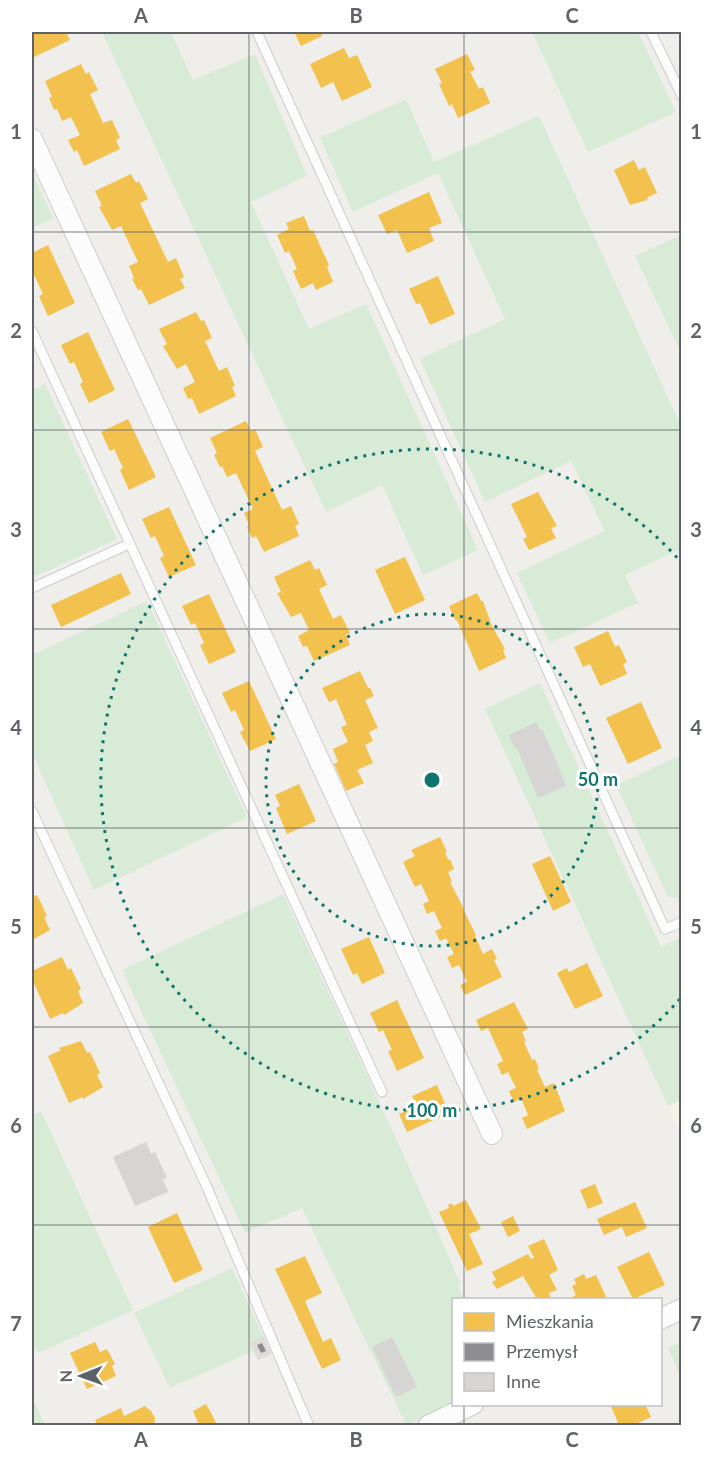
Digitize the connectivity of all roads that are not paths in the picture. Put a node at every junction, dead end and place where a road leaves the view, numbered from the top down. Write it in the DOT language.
graph roads {
  1 [pos="257,32"];
  2 [pos="651,32"];
  3 [pos="681,96"];
  4 [pos="32,139"];
  5 [pos="32,331"];
  6 [pos="129,544"];
  7 [pos="32,588"];
  8 [pos="32,811"];
  9 [pos="681,922"];
  10 [pos="382,1092"];
  11 [pos="492,1134"];
  12 [pos="681,1309"];
  13 [pos="662,1318"];
  14 [pos="469,1406"];
  15 [pos="309,1425"];
  16 [pos="428,1425"];
  1 -- 9 [label="lane"];
  2 -- 3 [label="lane"];
  4 -- 11 [label="street"];
  5 -- 6 [label="lane"];
  6 -- 7 [label="lane"];
  6 -- 10 [label="lane"];
  8 -- 15 [label="lane"];
  12 -- 13 [label="street"];
  14 -- 16 [label="street"];
}
